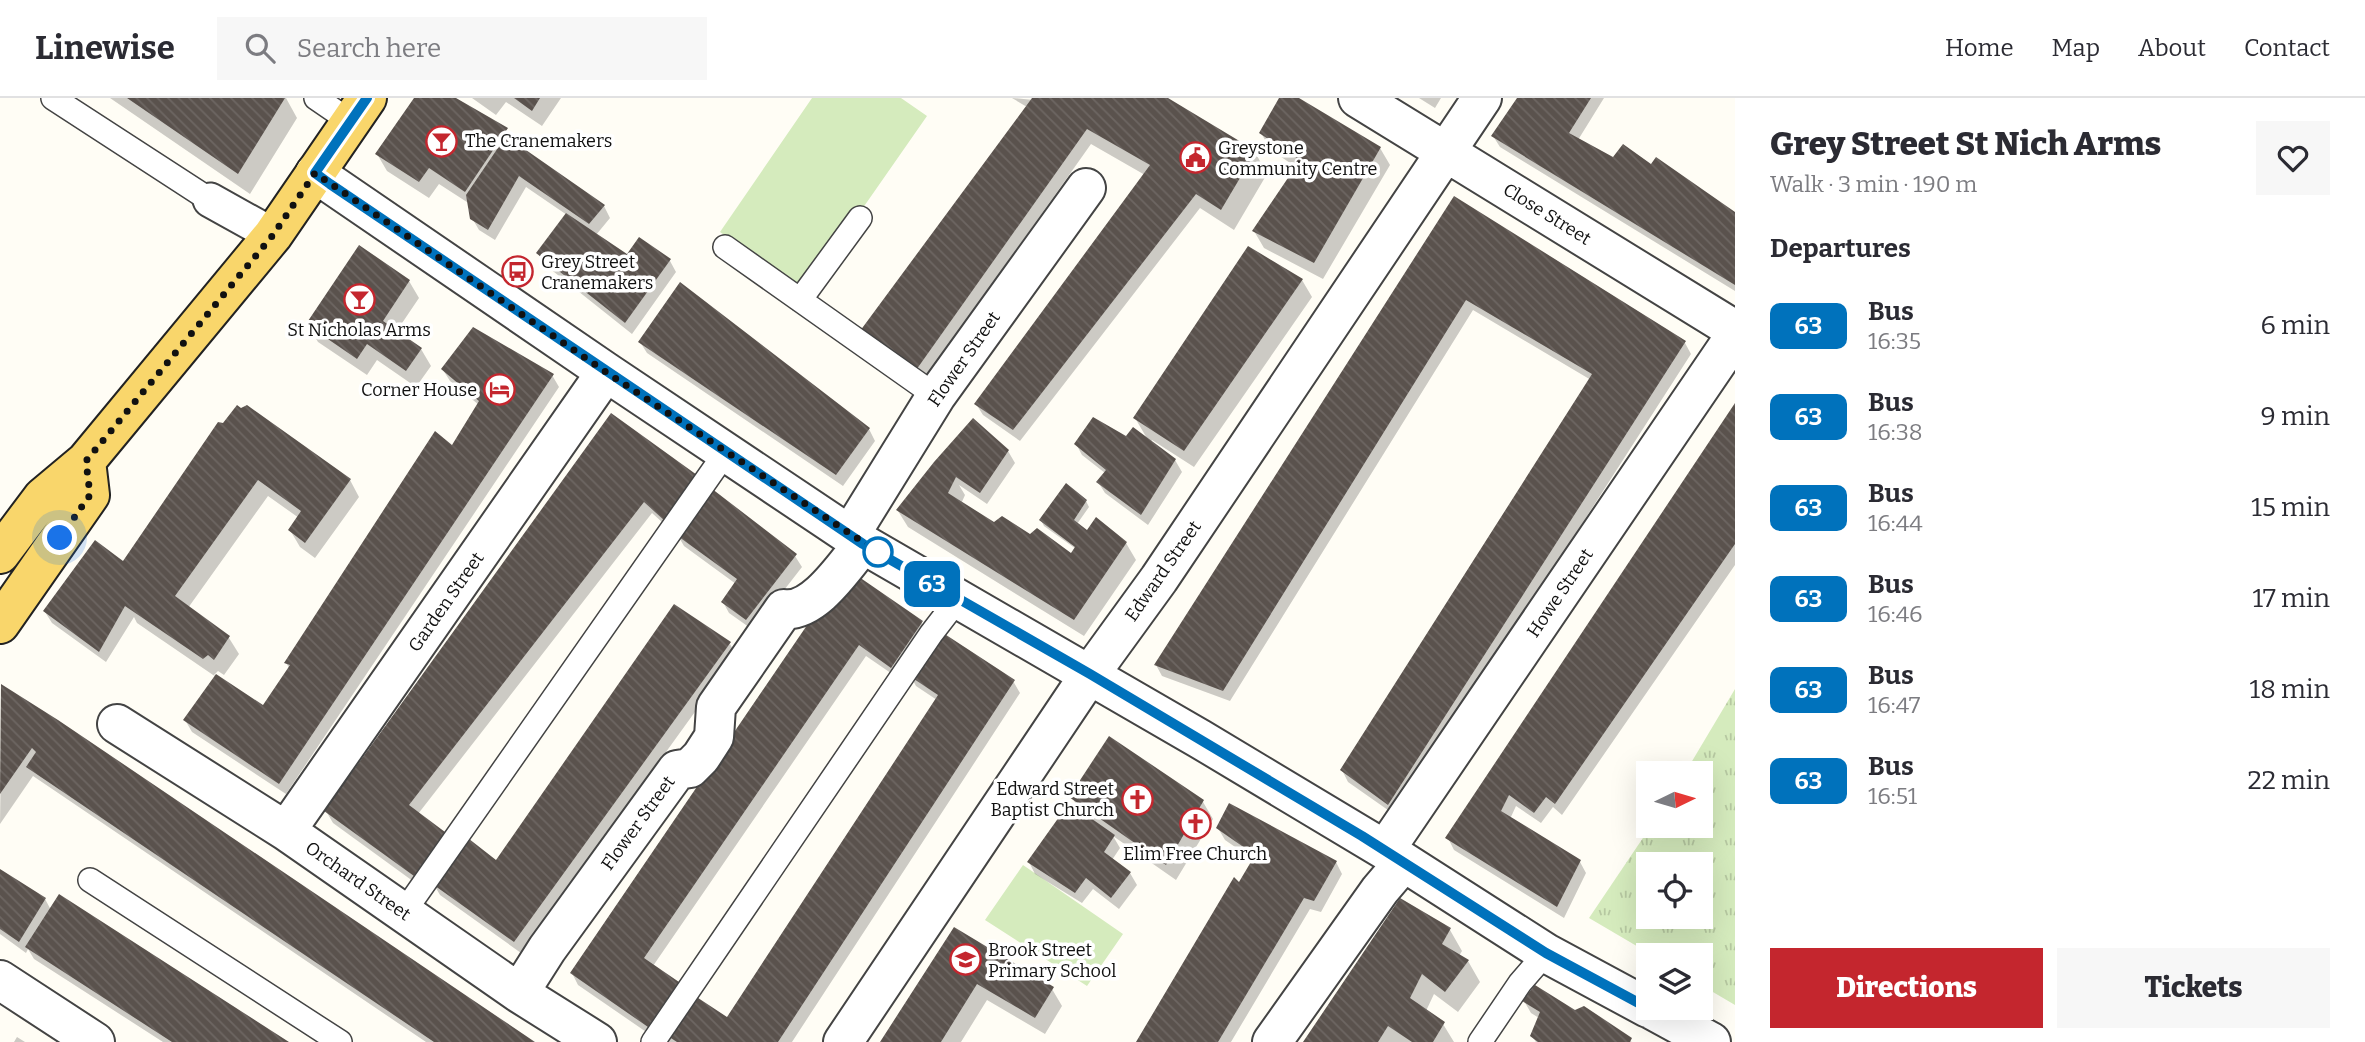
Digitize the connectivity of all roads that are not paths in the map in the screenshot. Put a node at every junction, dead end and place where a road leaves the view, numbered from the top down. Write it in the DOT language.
graph roads {
  1 [pos="54,98"];
  2 [pos="316,98"];
  3 [pos="1358,98"];
  4 [pos="1482,98"];
  5 [pos="359,110"];
  6 [pos="1447,152"];
  7 [pos="315,173"];
  8 [pos="1086,188"];
  9 [pos="210,200"];
  10 [pos="860,218"];
  11 [pos="273,235"];
  12 [pos="725,247"];
  13 [pos="800,300"];
  14 [pos="1735,330"];
  15 [pos="1735,336"];
  16 [pos="606,372"];
  17 [pos="936,396"];
  18 [pos="726,452"];
  19 [pos="86,461"];
  20 [pos="857,539"];
  21 [pos="0,554"];
  22 [pos="958,599"];
  23 [pos="0,624"];
  24 [pos="1090,674"];
  25 [pos="117,724"];
  26 [pos="286,831"];
  27 [pos="1394,857"];
  28 [pos="90,880"];
  29 [pos="404,912"];
  30 [pos="1546,953"];
  31 [pos="0,980"];
  32 [pos="519,993"];
  33 [pos="1636,1001"];
  34 [pos="1669,1020"];
  35 [pos="1702,1040"];
  36 [pos="95,1042"];
  37 [pos="340,1042"];
  38 [pos="597,1042"];
  39 [pos="653,1042"];
  40 [pos="843,1042"];
  41 [pos="1272,1042"];
  42 [pos="1480,1042"];
  1 -- 9 [label="lane"];
  2 -- 5 [label="lane"];
  3 -- 6 [label="street, Close Street"];
  4 -- 6 [label="street, Edward Street"];
  5 -- 7 [label="main road"];
  6 -- 14 [label="street, Close Street"];
  6 -- 24 [label="street, Edward Street"];
  7 -- 11 [label="main road"];
  7 -- 16 [label="street"];
  8 -- 17 [label="street, Flower Street"];
  9 -- 11 [label="street"];
  10 -- 13 [label="lane"];
  11 -- 19 [label="main road"];
  12 -- 13 [label="lane"];
  13 -- 17 [label="lane"];
  15 -- 27 [label="street, Howe Street"];
  16 -- 18 [label="street"];
  16 -- 26 [label="street, Garden Street"];
  17 -- 20 [label="street, Flower Street"];
  18 -- 20 [label="street"];
  18 -- 29 [label="lane"];
  19 -- 21 [label="main road"];
  19 -- 23 [label="main road"];
  20 -- 22 [label="street"];
  20 -- 32 [label="street, Flower Street"];
  22 -- 24 [label="street"];
  22 -- 39 [label="lane"];
  24 -- 27 [label="street"];
  24 -- 40 [label="street, Edward Street"];
  25 -- 26 [label="street, Orchard Street"];
  26 -- 29 [label="street, Orchard Street"];
  27 -- 30 [label="street"];
  27 -- 41 [label="street, Howe Street"];
  28 -- 37 [label="lane"];
  29 -- 32 [label="street, Orchard Street"];
  30 -- 33 [label="street"];
  30 -- 42 [label="lane"];
  31 -- 36 [label="street"];
  32 -- 38 [label="street, Orchard Street"];
  34 -- 35 [label="street"];
}
